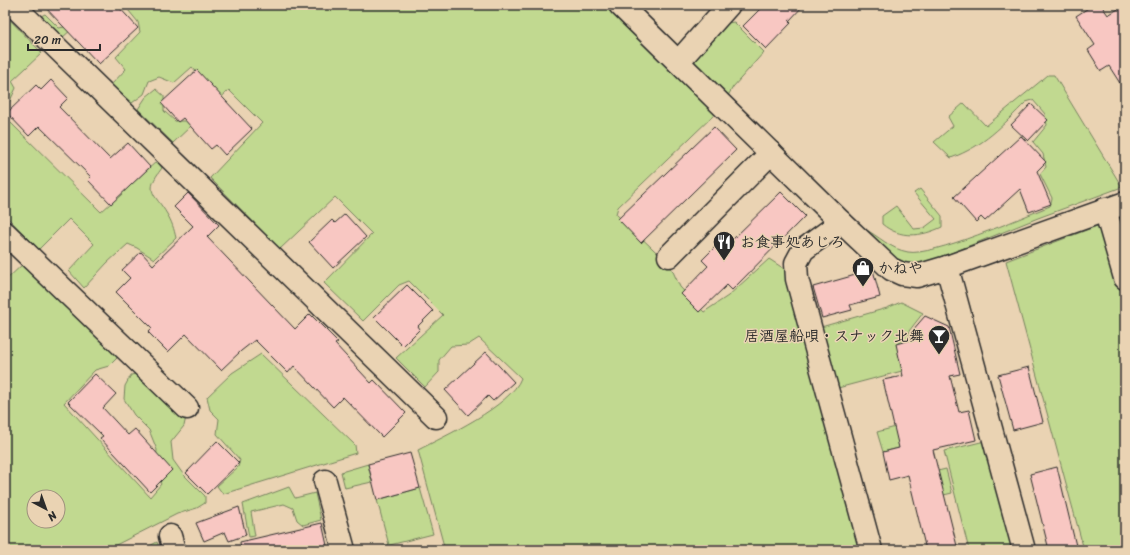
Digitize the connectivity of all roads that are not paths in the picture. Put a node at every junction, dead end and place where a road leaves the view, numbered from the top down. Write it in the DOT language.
graph roads {
  1 [pos="13,5"];
  2 [pos="620,5"];
  3 [pos="729,5"];
  4 [pos="678,62"];
  5 [pos="772,153"];
  6 [pos="1115,206"];
  7 [pos="841,222"];
  8 [pos="5,233"];
  9 [pos="669,256"];
  10 [pos="947,267"];
  11 [pos="1125,278"];
  12 [pos="187,408"];
  13 [pos="436,417"];
  14 [pos="326,481"];
  15 [pos="344,550"];
  16 [pos="871,550"];
  17 [pos="1024,550"];
  1 -- 13 [label="street"];
  2 -- 4 [label="street"];
  3 -- 4 [label="street"];
  4 -- 5 [label="street"];
  5 -- 7 [label="street"];
  5 -- 9 [label="street"];
  6 -- 10 [label="street"];
  6 -- 11 [label="street"];
  7 -- 10 [label="street"];
  7 -- 16 [label="street"];
  8 -- 12 [label="street"];
  10 -- 17 [label="street"];
  14 -- 15 [label="street"];
}
